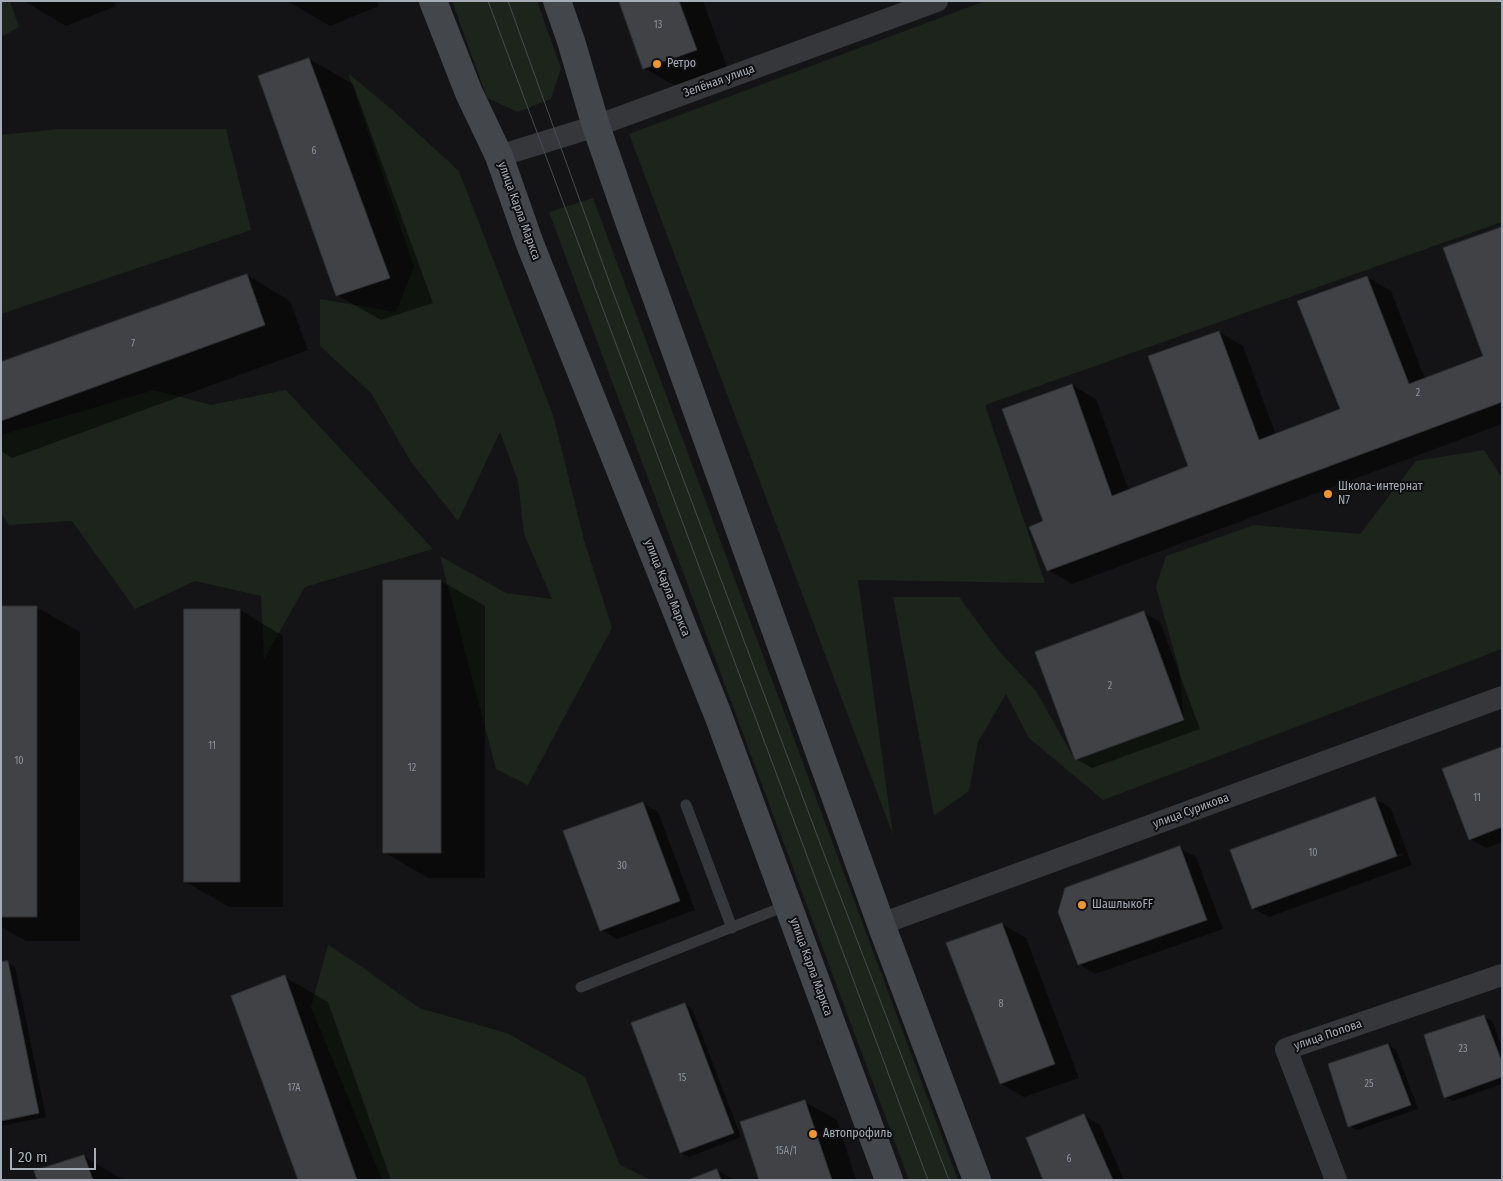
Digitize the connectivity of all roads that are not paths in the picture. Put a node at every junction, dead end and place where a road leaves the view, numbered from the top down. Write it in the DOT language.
graph roads {
  1 [pos="433,1"];
  2 [pos="557,1"];
  3 [pos="937,1"];
  4 [pos="596,126"];
  5 [pos="499,156"];
  6 [pos="1502,697"];
  7 [pos="686,805"];
  8 [pos="789,905"];
  9 [pos="881,924"];
  10 [pos="732,928"];
  11 [pos="1502,975"];
  12 [pos="581,987"];
  13 [pos="889,1180"];
  14 [pos="977,1180"];
  15 [pos="1336,1180"];
  1 -- 5 [label="street, улица Карла Маркса"];
  2 -- 4 [label="street"];
  3 -- 4 [label="street, Зелёная улица"];
  4 -- 5 [label="street, Зелёная улица"];
  4 -- 9 [label="street"];
  5 -- 8 [label="street, улица Карла Маркса"];
  6 -- 9 [label="street, улица Сурикова"];
  7 -- 10 [label="lane"];
  8 -- 10 [label="lane"];
  8 -- 13 [label="street, улица Карла Маркса"];
  9 -- 14 [label="street"];
  10 -- 12 [label="lane"];
  11 -- 15 [label="street, улица Попова"];
}
